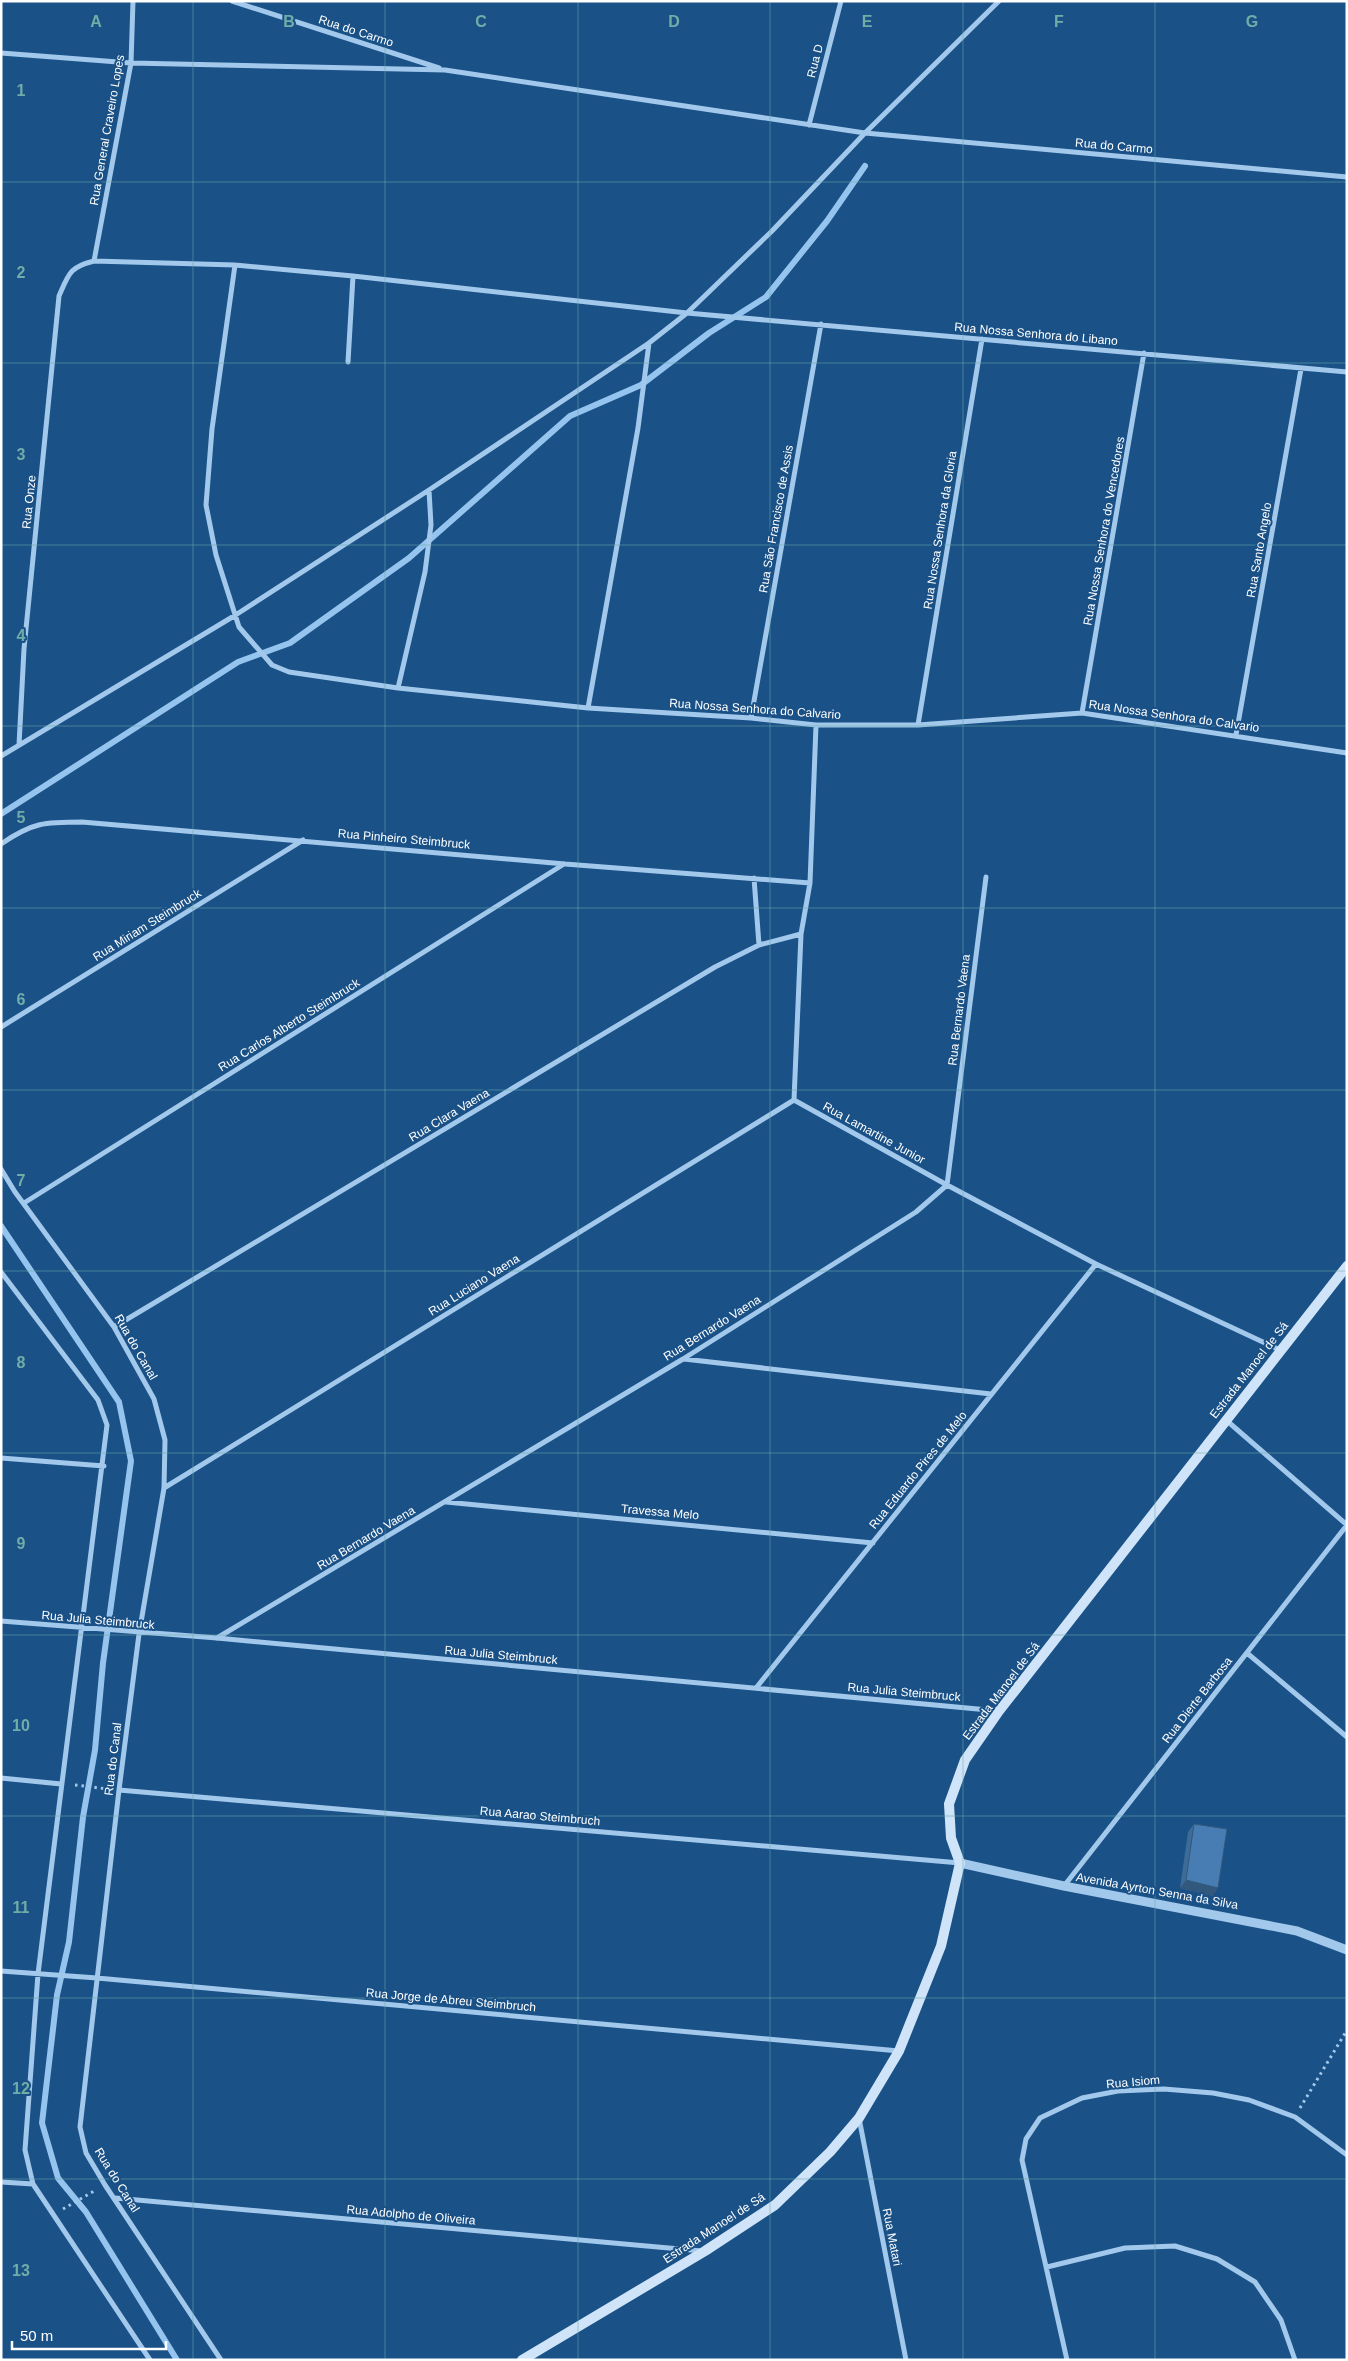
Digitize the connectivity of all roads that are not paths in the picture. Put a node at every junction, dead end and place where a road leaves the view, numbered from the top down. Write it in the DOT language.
graph roads {
  1 [pos="133,1"];
  2 [pos="232,1"];
  3 [pos="840,1"];
  4 [pos="999,1"];
  5 [pos="1,54"];
  6 [pos="130,63"];
  7 [pos="445,70"];
  8 [pos="809,125"];
  9 [pos="865,134"];
  10 [pos="1347,177"];
  11 [pos="94,261"];
  12 [pos="77,265"];
  13 [pos="235,266"];
  14 [pos="354,276"];
  15 [pos="687,313"];
  16 [pos="821,324"];
  17 [pos="982,339"];
  18 [pos="649,343"];
  19 [pos="1144,353"];
  20 [pos="348,362"];
  21 [pos="1301,369"];
  22 [pos="1347,372"];
  23 [pos="429,490"];
  24 [pos="234,616"];
  25 [pos="398,688"];
  26 [pos="588,708"];
  27 [pos="1082,713"];
  28 [pos="751,718"];
  29 [pos="918,724"];
  30 [pos="816,725"];
  31 [pos="1236,735"];
  32 [pos="19,745"];
  33 [pos="1347,753"];
  34 [pos="1,756"];
  35 [pos="304,840"];
  36 [pos="1,844"];
  37 [pos="565,864"];
  38 [pos="986,877"];
  39 [pos="754,878"];
  40 [pos="810,883"];
  41 [pos="801,934"];
  42 [pos="759,945"];
  43 [pos="1,1027"];
  44 [pos="794,1100"];
  45 [pos="1,1169"];
  46 [pos="947,1185"];
  47 [pos="24,1203"];
  48 [pos="1096,1264"];
  49 [pos="1347,1266"];
  50 [pos="1,1272"];
  51 [pos="114,1327"];
  52 [pos="1280,1350"];
  53 [pos="683,1359"];
  54 [pos="992,1394"];
  55 [pos="1226,1419"];
  56 [pos="1,1458"];
  57 [pos="104,1466"];
  58 [pos="164,1488"];
  59 [pos="446,1502"];
  60 [pos="1347,1525"];
  61 [pos="873,1543"];
  62 [pos="1,1621"];
  63 [pos="80,1628"];
  64 [pos="140,1634"];
  65 [pos="216,1638"];
  66 [pos="1247,1653"];
  67 [pos="756,1688"];
  68 [pos="999,1711"];
  69 [pos="1347,1737"];
  70 [pos="1,1778"];
  71 [pos="64,1784"];
  72 [pos="119,1790"];
  73 [pos="960,1863"];
  74 [pos="1064,1886"];
  75 [pos="1347,1950"];
  76 [pos="1,1971"];
  77 [pos="38,1974"];
  78 [pos="97,1978"];
  79 [pos="899,2051"];
  80 [pos="859,2118"];
  81 [pos="1347,2155"];
  82 [pos="1,2182"];
  83 [pos="33,2184"];
  84 [pos="115,2198"];
  85 [pos="704,2251"];
  86 [pos="1047,2267"];
  87 [pos="904,2359"];
  88 [pos="150,2360"];
  89 [pos="221,2360"];
  90 [pos="522,2360"];
  91 [pos="1067,2360"];
  92 [pos="1295,2360"];
  1 -- 6 [label="street, Rua General Craveiro Lopes"];
  2 -- 7 [label="street, Rua do Carmo"];
  3 -- 8 [label="street, Rua D"];
  4 -- 9 [label="street"];
  5 -- 6 [label="street"];
  6 -- 7 [label="street"];
  6 -- 11 [label="street, Rua General Craveiro Lopes"];
  7 -- 8 [label="street, Rua do Carmo"];
  8 -- 9 [label="street, Rua do Carmo"];
  9 -- 10 [label="street, Rua do Carmo"];
  9 -- 15 [label="street"];
  11 -- 12 [label="street, Rua Nossa Senhora do Libano"];
  11 -- 13 [label="street, Rua Nossa Senhora do Libano"];
  12 -- 32 [label="street, Rua Onze"];
  13 -- 14 [label="street, Rua Nossa Senhora do Libano"];
  13 -- 24 [label="street, Rua Nossa Senhora do Calvario"];
  14 -- 15 [label="street, Rua Nossa Senhora do Libano"];
  14 -- 20 [label="street"];
  15 -- 16 [label="street, Rua Nossa Senhora do Libano"];
  15 -- 18 [label="street"];
  16 -- 17 [label="street, Rua Nossa Senhora do Libano"];
  16 -- 28 [label="street, Rua São Francisco de Assis"];
  17 -- 19 [label="street, Rua Nossa Senhora do Libano"];
  17 -- 29 [label="street, Rua Nossa Senhora da Gloria"];
  18 -- 23 [label="street"];
  18 -- 26 [label="street"];
  19 -- 21 [label="street, Rua Nossa Senhora do Libano"];
  19 -- 27 [label="street, Rua Nossa Senhora do Vencedores"];
  21 -- 22 [label="street, Rua Nossa Senhora do Libano"];
  21 -- 31 [label="street, Rua Santo Angelo"];
  23 -- 24 [label="street"];
  23 -- 25 [label="street"];
  24 -- 25 [label="street, Rua Nossa Senhora do Calvario"];
  24 -- 32 [label="street"];
  25 -- 26 [label="street, Rua Nossa Senhora do Calvario"];
  26 -- 28 [label="street, Rua Nossa Senhora do Calvario"];
  27 -- 29 [label="street, Rua Nossa Senhora do Calvario"];
  27 -- 31 [label="street, Rua Nossa Senhora do Calvario"];
  28 -- 30 [label="street, Rua Nossa Senhora do Calvario"];
  29 -- 30 [label="street, Rua Nossa Senhora do Calvario"];
  30 -- 40 [label="street"];
  31 -- 33 [label="street, Rua Nossa Senhora do Calvario"];
  32 -- 34 [label="street"];
  35 -- 36 [label="street, Rua Pinheiro Steimbruck"];
  35 -- 37 [label="street, Rua Pinheiro Steimbruck"];
  35 -- 43 [label="street, Rua Miriam Steimbruck"];
  37 -- 39 [label="street, Rua Pinheiro Steimbruck"];
  37 -- 47 [label="street, Rua Carlos Alberto Steimbruck"];
  38 -- 46 [label="street, Rua Bernardo Vaena"];
  39 -- 40 [label="street, Rua Pinheiro Steimbruck"];
  39 -- 42 [label="street"];
  40 -- 41 [label="street"];
  41 -- 42 [label="street, Rua Clara Vaena"];
  41 -- 44 [label="street"];
  42 -- 51 [label="street, Rua Clara Vaena"];
  44 -- 46 [label="street, Rua Lamartine Junior"];
  44 -- 58 [label="street, Rua Luciano Vaena"];
  45 -- 47 [label="street, Rua do Canal"];
  46 -- 48 [label="street, Rua Lamartine Junior"];
  46 -- 53 [label="street, Rua Bernardo Vaena"];
  47 -- 51 [label="street, Rua do Canal"];
  48 -- 52 [label="street, Rua Lamartine Junior"];
  48 -- 54 [label="street, Rua Eduardo Pires de Melo"];
  49 -- 52 [label="main road, Estrada Manoel de Sá"];
  50 -- 57 [label="street"];
  51 -- 58 [label="street, Rua do Canal"];
  52 -- 55 [label="main road, Estrada Manoel de Sá"];
  53 -- 54 [label="street"];
  53 -- 59 [label="street, Rua Bernardo Vaena"];
  54 -- 61 [label="street, Rua Eduardo Pires de Melo"];
  55 -- 60 [label="street"];
  55 -- 68 [label="main road, Estrada Manoel de Sá"];
  56 -- 57 [label="street"];
  57 -- 63 [label="street"];
  58 -- 64 [label="street, Rua do Canal"];
  59 -- 61 [label="street, Travessa Melo"];
  59 -- 65 [label="street, Rua Bernardo Vaena"];
  60 -- 66 [label="street, Rua Dierte Barbosa"];
  61 -- 67 [label="street, Rua Eduardo Pires de Melo"];
  62 -- 63 [label="street, Rua Julia Steimbruck"];
  63 -- 64 [label="street, Rua Julia Steimbruck"];
  63 -- 71 [label="street"];
  64 -- 65 [label="street, Rua Julia Steimbruck"];
  64 -- 72 [label="street, Rua do Canal"];
  65 -- 67 [label="street, Rua Julia Steimbruck"];
  66 -- 69 [label="street"];
  66 -- 74 [label="street, Rua Dierte Barbosa"];
  67 -- 68 [label="street, Rua Julia Steimbruck"];
  68 -- 73 [label="main road, Estrada Manoel de Sá"];
  70 -- 71 [label="street"];
  71 -- 77 [label="street"];
  72 -- 73 [label="street, Rua Aarao Steimbruch"];
  72 -- 78 [label="street, Rua do Canal"];
  73 -- 74 [label="street, Avenida Ayrton Senna da Silva"];
  73 -- 79 [label="main road, Estrada Manoel de Sá"];
  74 -- 75 [label="street, Avenida Ayrton Senna da Silva"];
  76 -- 77 [label="street, Rua Jorge de Abreu Steimbruch"];
  77 -- 78 [label="street, Rua Jorge de Abreu Steimbruch"];
  77 -- 83 [label="street"];
  78 -- 79 [label="street, Rua Jorge de Abreu Steimbruch"];
  78 -- 84 [label="street, Rua do Canal"];
  79 -- 80 [label="main road, Estrada Manoel de Sá"];
  80 -- 85 [label="main road, Estrada Manoel de Sá"];
  80 -- 87 [label="street, Rua Matari"];
  81 -- 86 [label="street, Rua Isiom"];
  82 -- 83 [label="street"];
  83 -- 88 [label="street"];
  84 -- 85 [label="street, Rua Adolpho de Oliveira"];
  84 -- 89 [label="street, Rua do Canal"];
  85 -- 90 [label="main road, Estrada Manoel de Sá"];
  86 -- 91 [label="street, Rua Isiom"];
  86 -- 92 [label="street"];
}
